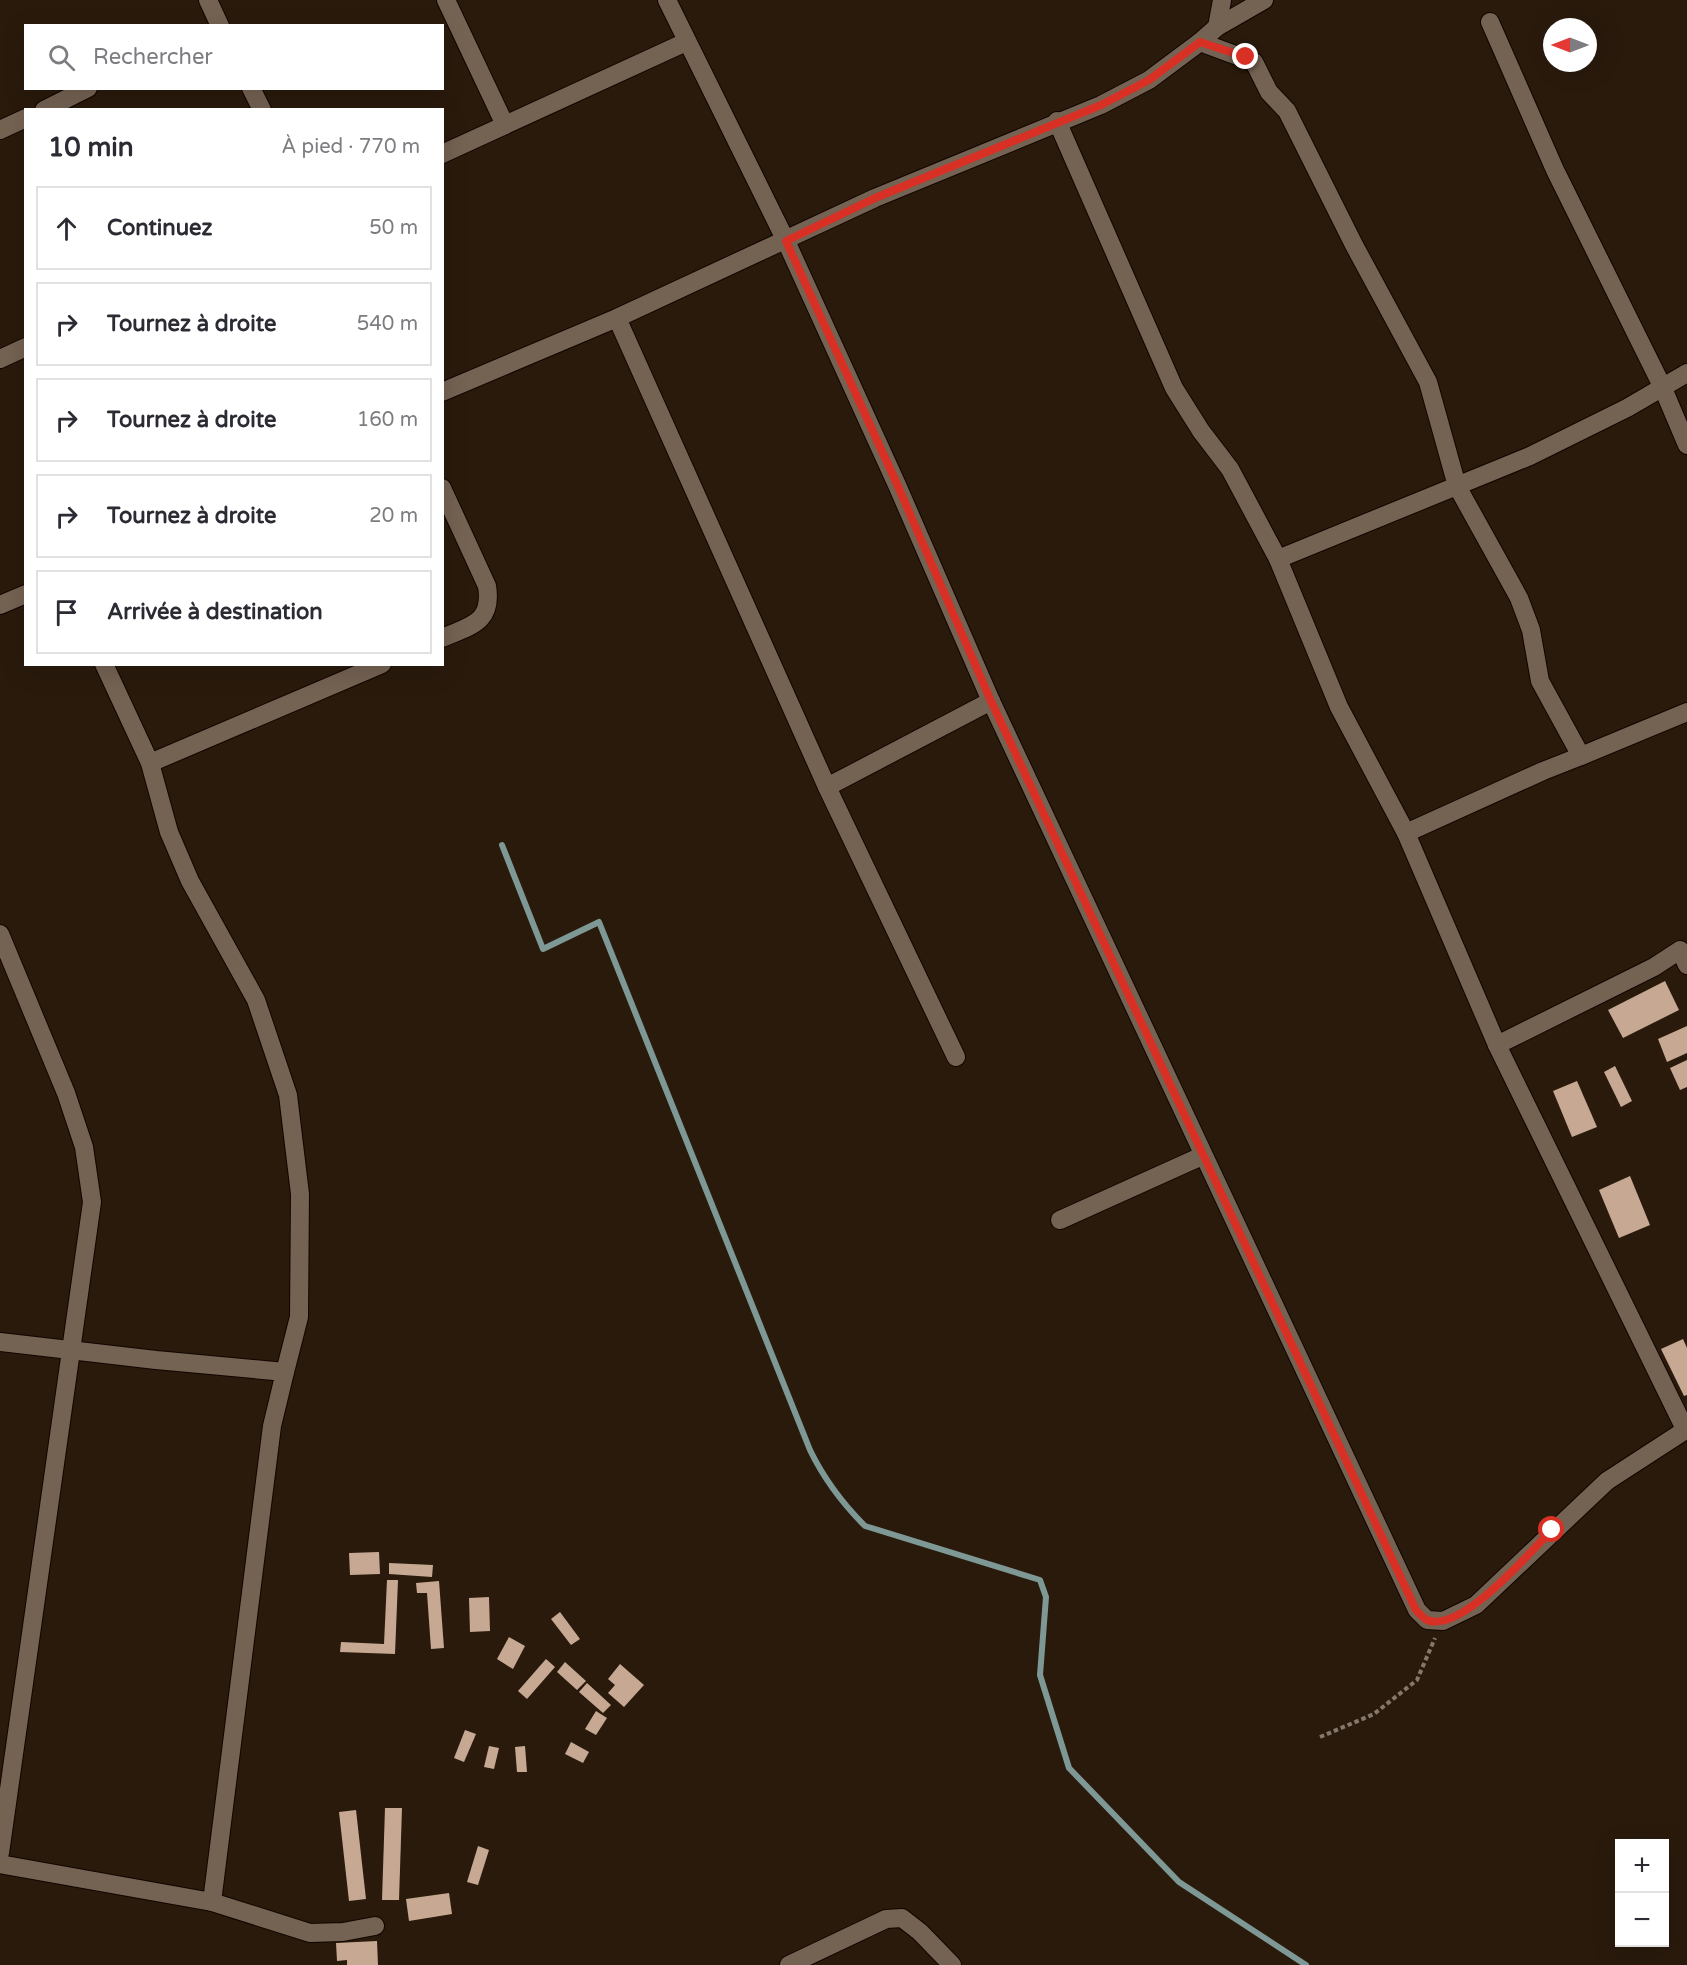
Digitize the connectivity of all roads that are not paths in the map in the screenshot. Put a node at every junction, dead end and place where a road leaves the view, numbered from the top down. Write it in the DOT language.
graph roads {
  1 [pos="208,0"];
  2 [pos="446,0"];
  3 [pos="667,0"];
  4 [pos="1222,0"];
  5 [pos="1264,0"];
  6 [pos="1490,22"];
  7 [pos="220,24"];
  8 [pos="1217,27"];
  9 [pos="686,42"];
  10 [pos="1200,42"];
  11 [pos="84,90"];
  12 [pos="252,90"];
  13 [pos="48,108"];
  14 [pos="261,108"];
  15 [pos="24,119"];
  16 [pos="1057,121"];
  17 [pos="505,125"];
  18 [pos="0,130"];
  19 [pos="444,153"];
  20 [pos="786,241"];
  21 [pos="617,318"];
  22 [pos="24,348"];
  23 [pos="0,359"];
  24 [pos="1687,373"];
  25 [pos="1662,386"];
  26 [pos="444,391"];
  27 [pos="1687,445"];
  28 [pos="1457,486"];
  29 [pos="444,492"];
  30 [pos="1278,559"];
  31 [pos="24,595"];
  32 [pos="0,605"];
  33 [pos="444,637"];
  34 [pos="105,666"];
  35 [pos="377,666"];
  36 [pos="991,701"];
  37 [pos="1687,712"];
  38 [pos="1581,756"];
  39 [pos="150,763"];
  40 [pos="827,787"];
  41 [pos="1407,833"];
  42 [pos="0,934"];
  43 [pos="1685,954"];
  44 [pos="1497,1045"];
  45 [pos="956,1058"];
  46 [pos="1202,1156"];
  47 [pos="1060,1220"];
  48 [pos="0,1342"];
  49 [pos="72,1352"];
  50 [pos="285,1372"];
  51 [pos="1686,1429"];
  52 [pos="0,1853"];
  53 [pos="0,1864"];
  54 [pos="212,1902"];
  55 [pos="375,1926"];
  56 [pos="789,1965"];
  57 [pos="952,1965"];
  1 -- 7 [label="street"];
  2 -- 17 [label="street"];
  3 -- 9 [label="street"];
  4 -- 8 [label="street"];
  5 -- 8 [label="street"];
  6 -- 25 [label="street"];
  8 -- 10 [label="street"];
  9 -- 17 [label="street"];
  9 -- 20 [label="street"];
  10 -- 16 [label="street"];
  10 -- 28 [label="street"];
  11 -- 13 [label="street"];
  12 -- 14 [label="street"];
  15 -- 18 [label="street"];
  16 -- 20 [label="street"];
  16 -- 30 [label="street"];
  17 -- 19 [label="street"];
  20 -- 21 [label="street"];
  20 -- 36 [label="street"];
  21 -- 26 [label="street"];
  21 -- 40 [label="street"];
  22 -- 23 [label="street"];
  24 -- 25 [label="street"];
  25 -- 27 [label="street"];
  25 -- 28 [label="street"];
  28 -- 30 [label="street"];
  28 -- 38 [label="street"];
  29 -- 33 [label="street"];
  30 -- 41 [label="street"];
  31 -- 32 [label="street"];
  34 -- 39 [label="street"];
  35 -- 39 [label="street"];
  36 -- 40 [label="street"];
  36 -- 46 [label="street"];
  37 -- 38 [label="street"];
  38 -- 41 [label="street"];
  39 -- 50 [label="street"];
  40 -- 45 [label="street"];
  41 -- 44 [label="street"];
  42 -- 49 [label="street"];
  43 -- 44 [label="street"];
  44 -- 51 [label="street"];
  46 -- 47 [label="street"];
  46 -- 51 [label="street"];
  48 -- 49 [label="street"];
  49 -- 50 [label="street"];
  49 -- 52 [label="street"];
  50 -- 54 [label="street"];
  53 -- 54 [label="street"];
  54 -- 55 [label="street"];
  56 -- 57 [label="street"];
}
